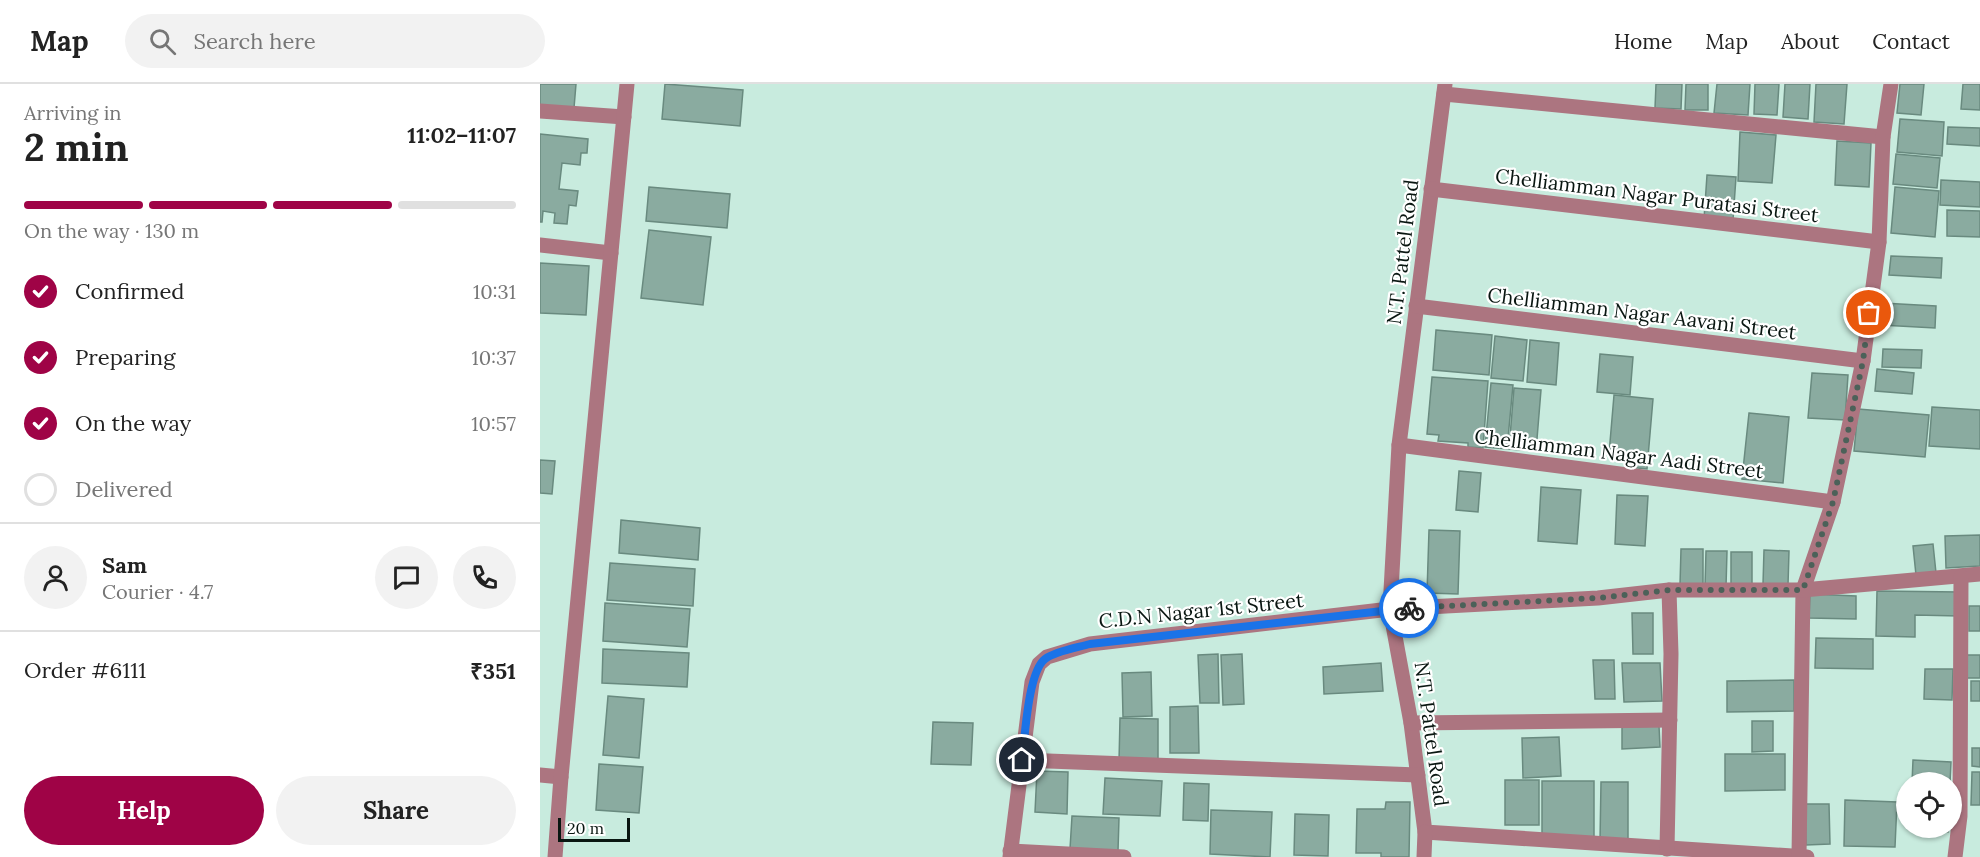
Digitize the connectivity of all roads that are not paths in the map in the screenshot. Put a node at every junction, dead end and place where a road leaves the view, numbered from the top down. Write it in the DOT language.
graph roads {
  1 [pos="627,84"];
  2 [pos="1891,84"];
  3 [pos="1445,89"];
  4 [pos="540,111"];
  5 [pos="624,117"];
  6 [pos="1883,137"];
  7 [pos="1431,189"];
  8 [pos="1878,242"];
  9 [pos="540,245"];
  10 [pos="611,253"];
  11 [pos="1416,306"];
  12 [pos="1863,361"];
  13 [pos="1399,445"];
  14 [pos="1833,502"];
  15 [pos="1980,574"];
  16 [pos="1961,577"];
  17 [pos="1670,590"];
  18 [pos="1803,590"];
  19 [pos="1390,609"];
  20 [pos="1670,720"];
  21 [pos="1412,723"];
  22 [pos="1022,760"];
  23 [pos="540,775"];
  24 [pos="1418,775"];
  25 [pos="561,777"];
  26 [pos="1425,832"];
  27 [pos="1668,849"];
  28 [pos="1010,854"];
  29 [pos="1799,856"];
  30 [pos="555,857"];
  31 [pos="1124,857"];
  32 [pos="1424,857"];
  33 [pos="1807,857"];
  34 [pos="1955,857"];
  1 -- 5 [label="street"];
  2 -- 6 [label="street"];
  3 -- 6 [label="street"];
  3 -- 7 [label="street, N.T. Pattel Road"];
  4 -- 5 [label="street"];
  5 -- 10 [label="street"];
  6 -- 8 [label="street"];
  7 -- 8 [label="street, Chelliamman Nagar Puratasi Street"];
  7 -- 11 [label="street, N.T. Pattel Road"];
  8 -- 12 [label="street"];
  9 -- 10 [label="street"];
  10 -- 25 [label="street"];
  11 -- 12 [label="street, Chelliamman Nagar Aavani Street"];
  11 -- 13 [label="street, N.T. Pattel Road"];
  12 -- 14 [label="street"];
  13 -- 14 [label="street, Chelliamman Nagar Aadi Street"];
  13 -- 19 [label="street, N.T. Pattel Road"];
  14 -- 18 [label="street"];
  15 -- 16 [label="street, C.D.N Nagar 1st Street"];
  16 -- 18 [label="street, C.D.N Nagar 1st Street"];
  16 -- 34 [label="street"];
  17 -- 18 [label="street, C.D.N Nagar 1st Street"];
  17 -- 19 [label="street, C.D.N Nagar 1st Street"];
  17 -- 20 [label="street"];
  18 -- 29 [label="street"];
  19 -- 21 [label="street, N.T. Pattel Road"];
  19 -- 22 [label="street, C.D.N Nagar 1st Street"];
  20 -- 21 [label="street"];
  20 -- 27 [label="street"];
  21 -- 24 [label="street, N.T. Pattel Road"];
  22 -- 24 [label="street"];
  22 -- 28 [label="street"];
  23 -- 25 [label="street"];
  24 -- 26 [label="street, N.T. Pattel Road"];
  25 -- 30 [label="street"];
  26 -- 27 [label="street, N.T. Pattel Road"];
  26 -- 32 [label="street"];
  27 -- 29 [label="street, N.T. Pattel Road"];
  28 -- 31 [label="street"];
  29 -- 33 [label="street, N.T. Pattel Road"];
}
